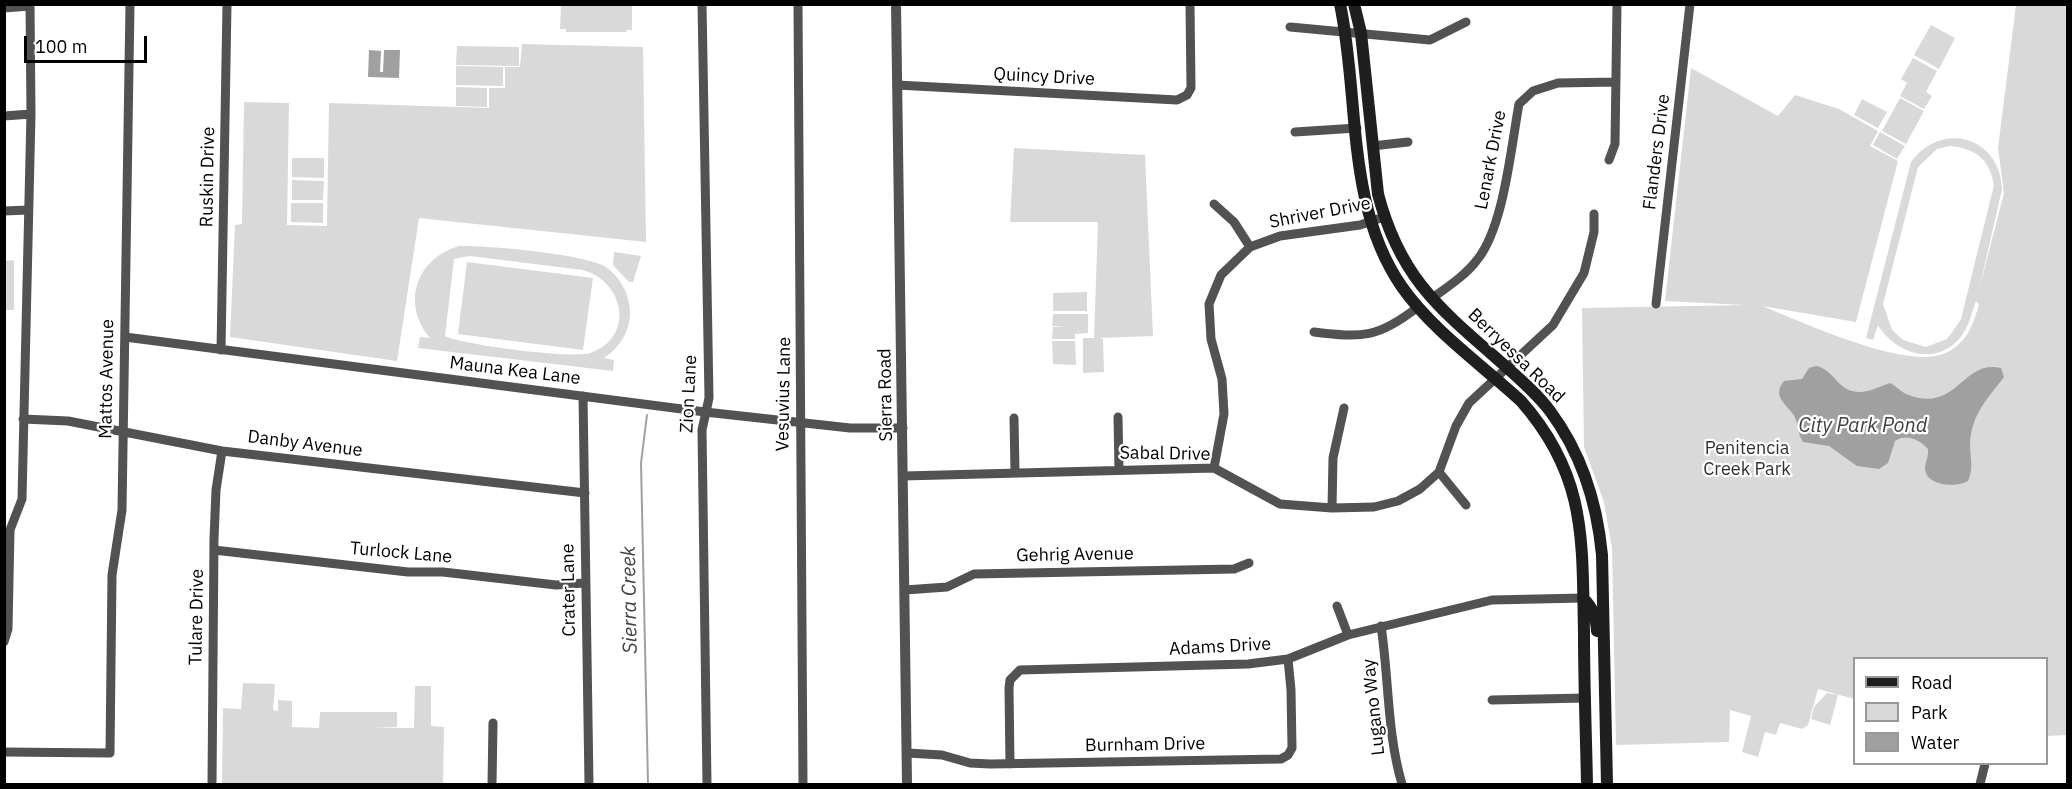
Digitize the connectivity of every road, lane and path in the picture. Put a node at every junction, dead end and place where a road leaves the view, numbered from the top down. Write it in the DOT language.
graph roads {
  1 [pos="130,4"];
  2 [pos="227,4"];
  3 [pos="702,4"];
  4 [pos="798,4"];
  5 [pos="896,4"];
  6 [pos="1190,4"];
  7 [pos="1340,4"];
  8 [pos="1354,4"];
  9 [pos="1617,4"];
  10 [pos="1690,4"];
  11 [pos="30,5"];
  12 [pos="4,8"];
  13 [pos="1466,22"];
  14 [pos="1290,27"];
  15 [pos="1346,31"];
  16 [pos="1361,33"];
  17 [pos="1615,82"];
  18 [pos="897,85"];
  19 [pos="32,114"];
  20 [pos="4,116"];
  21 [pos="1357,128"];
  22 [pos="1295,132"];
  23 [pos="1408,142"];
  24 [pos="1372,146"];
  25 [pos="1609,160"];
  26 [pos="1214,204"];
  27 [pos="28,210"];
  28 [pos="4,211"];
  29 [pos="1594,214"];
  30 [pos="1384,217"];
  31 [pos="1370,221"];
  32 [pos="1250,247"];
  33 [pos="1431,299"];
  34 [pos="1656,304"];
  35 [pos="1418,307"];
  36 [pos="1314,332"];
  37 [pos="125,337"];
  38 [pos="220,350"];
  39 [pos="1508,368"];
  40 [pos="1497,378"];
  41 [pos="583,396"];
  42 [pos="1344,408"];
  43 [pos="705,412"];
  44 [pos="1118,417"];
  45 [pos="1014,418"];
  46 [pos="23,419"];
  47 [pos="802,421"];
  48 [pos="903,428"];
  49 [pos="123,431"];
  50 [pos="222,451"];
  51 [pos="1214,468"];
  52 [pos="1119,470"];
  53 [pos="1015,472"];
  54 [pos="1438,472"];
  55 [pos="903,476"];
  56 [pos="585,493"];
  57 [pos="1467,505"];
  58 [pos="1332,508"];
  59 [pos="214,550"];
  60 [pos="1582,553"];
  61 [pos="1249,563"];
  62 [pos="584,582"];
  63 [pos="905,590"];
  64 [pos="1604,595"];
  65 [pos="1583,598"];
  66 [pos="1337,606"];
  67 [pos="1381,626"];
  68 [pos="1348,636"];
  69 [pos="4,642"];
  70 [pos="1288,659"];
  71 [pos="1605,682"];
  72 [pos="1585,698"];
  73 [pos="1492,700"];
  74 [pos="493,723"];
  75 [pos="4,752"];
  76 [pos="907,753"];
  77 [pos="1010,764"];
  78 [pos="1985,765"];
  79 [pos="212,784"];
  80 [pos="492,784"];
  81 [pos="589,784"];
  82 [pos="707,784"];
  83 [pos="803,784"];
  84 [pos="907,784"];
  85 [pos="1402,784"];
  86 [pos="1587,784"];
  87 [pos="1607,784"];
  88 [pos="1980,784"];
  1 -- 37 [label="street, Mattos Avenue"];
  2 -- 38 [label="street, Ruskin Drive"];
  3 -- 43 [label="street, Zion Lane"];
  4 -- 47 [label="street, Vesuvius Lane"];
  5 -- 18 [label="street, Sierra Road"];
  6 -- 18 [label="street, Quincy Drive"];
  7 -- 15 [label="main road, Berryessa Road"];
  8 -- 16 [label="main road, Berryessa Road"];
  9 -- 17 [label="street"];
  10 -- 34 [label="street, Flanders Drive"];
  11 -- 12 [label="street"];
  11 -- 19 [label="street"];
  13 -- 16 [label="street"];
  14 -- 15 [label="street"];
  15 -- 16 [label="street"];
  15 -- 21 [label="main road, Berryessa Road"];
  16 -- 24 [label="main road, Berryessa Road"];
  17 -- 25 [label="street"];
  17 -- 33 [label="street, Lenark Drive"];
  18 -- 48 [label="street, Sierra Road"];
  19 -- 20 [label="street"];
  19 -- 27 [label="street"];
  21 -- 22 [label="street"];
  21 -- 31 [label="main road, Berryessa Road"];
  23 -- 24 [label="street"];
  24 -- 30 [label="main road, Berryessa Road"];
  26 -- 32 [label="street"];
  27 -- 28 [label="street"];
  27 -- 46 [label="street"];
  29 -- 39 [label="street, Sabal Drive"];
  30 -- 31 [label="street, Shriver Drive"];
  30 -- 33 [label="main road, Berryessa Road"];
  31 -- 32 [label="street, Shriver Drive"];
  31 -- 35 [label="main road, Berryessa Road"];
  32 -- 51 [label="street, Shriver Drive"];
  33 -- 39 [label="main road, Berryessa Road"];
  35 -- 36 [label="street"];
  35 -- 40 [label="main road, Berryessa Road"];
  37 -- 38 [label="street, Mauna Kea Lane"];
  37 -- 49 [label="street, Mattos Avenue"];
  38 -- 41 [label="street, Mauna Kea Lane"];
  39 -- 40 [label="street, Sabal Drive"];
  39 -- 64 [label="main road, Berryessa Road"];
  40 -- 54 [label="street, Sabal Drive"];
  40 -- 60 [label="main road, Berryessa Road"];
  41 -- 43 [label="street, Mauna Kea Lane"];
  41 -- 56 [label="street, Crater Lane"];
  42 -- 58 [label="street"];
  43 -- 47 [label="street, Mauna Kea Lane"];
  43 -- 82 [label="street, Zion Lane"];
  44 -- 52 [label="street"];
  45 -- 53 [label="street"];
  46 -- 49 [label="street, Danby Avenue"];
  46 -- 69 [label="street"];
  47 -- 48 [label="street, Mauna Kea Lane"];
  47 -- 83 [label="street, Vesuvius Lane"];
  48 -- 55 [label="street, Sierra Road"];
  49 -- 50 [label="street, Danby Avenue"];
  49 -- 75 [label="street, Mattos Avenue"];
  50 -- 56 [label="street, Danby Avenue"];
  50 -- 59 [label="street, Tulare Drive"];
  51 -- 52 [label="street, Sabal Drive"];
  51 -- 58 [label="street, Sabal Drive"];
  52 -- 53 [label="street, Sabal Drive"];
  53 -- 55 [label="street, Sabal Drive"];
  54 -- 57 [label="street"];
  54 -- 58 [label="street, Sabal Drive"];
  55 -- 63 [label="street, Sierra Road"];
  56 -- 62 [label="street, Crater Lane"];
  59 -- 62 [label="street, Turlock Lane"];
  59 -- 79 [label="street, Tulare Drive"];
  60 -- 64 [label="main road"];
  60 -- 65 [label="main road, Berryessa Road"];
  61 -- 63 [label="street, Gehrig Avenue"];
  62 -- 81 [label="street, Crater Lane"];
  63 -- 76 [label="street, Sierra Road"];
  64 -- 71 [label="main road, Berryessa Road"];
  65 -- 67 [label="street, Adams Drive"];
  65 -- 71 [label="main road"];
  65 -- 72 [label="main road, Berryessa Road"];
  66 -- 68 [label="street"];
  67 -- 68 [label="street, Adams Drive"];
  67 -- 85 [label="street, Lugano Way"];
  68 -- 70 [label="street, Adams Drive"];
  70 -- 77 [label="street, Adams Drive"];
  70 -- 77 [label="street, Burnham Drive"];
  71 -- 87 [label="main road, Berryessa Road"];
  72 -- 73 [label="street"];
  72 -- 86 [label="main road, Berryessa Road"];
  74 -- 80 [label="street"];
  76 -- 77 [label="street, Burnham Drive"];
  76 -- 84 [label="street, Sierra Road"];
  78 -- 88 [label="street"];
}
